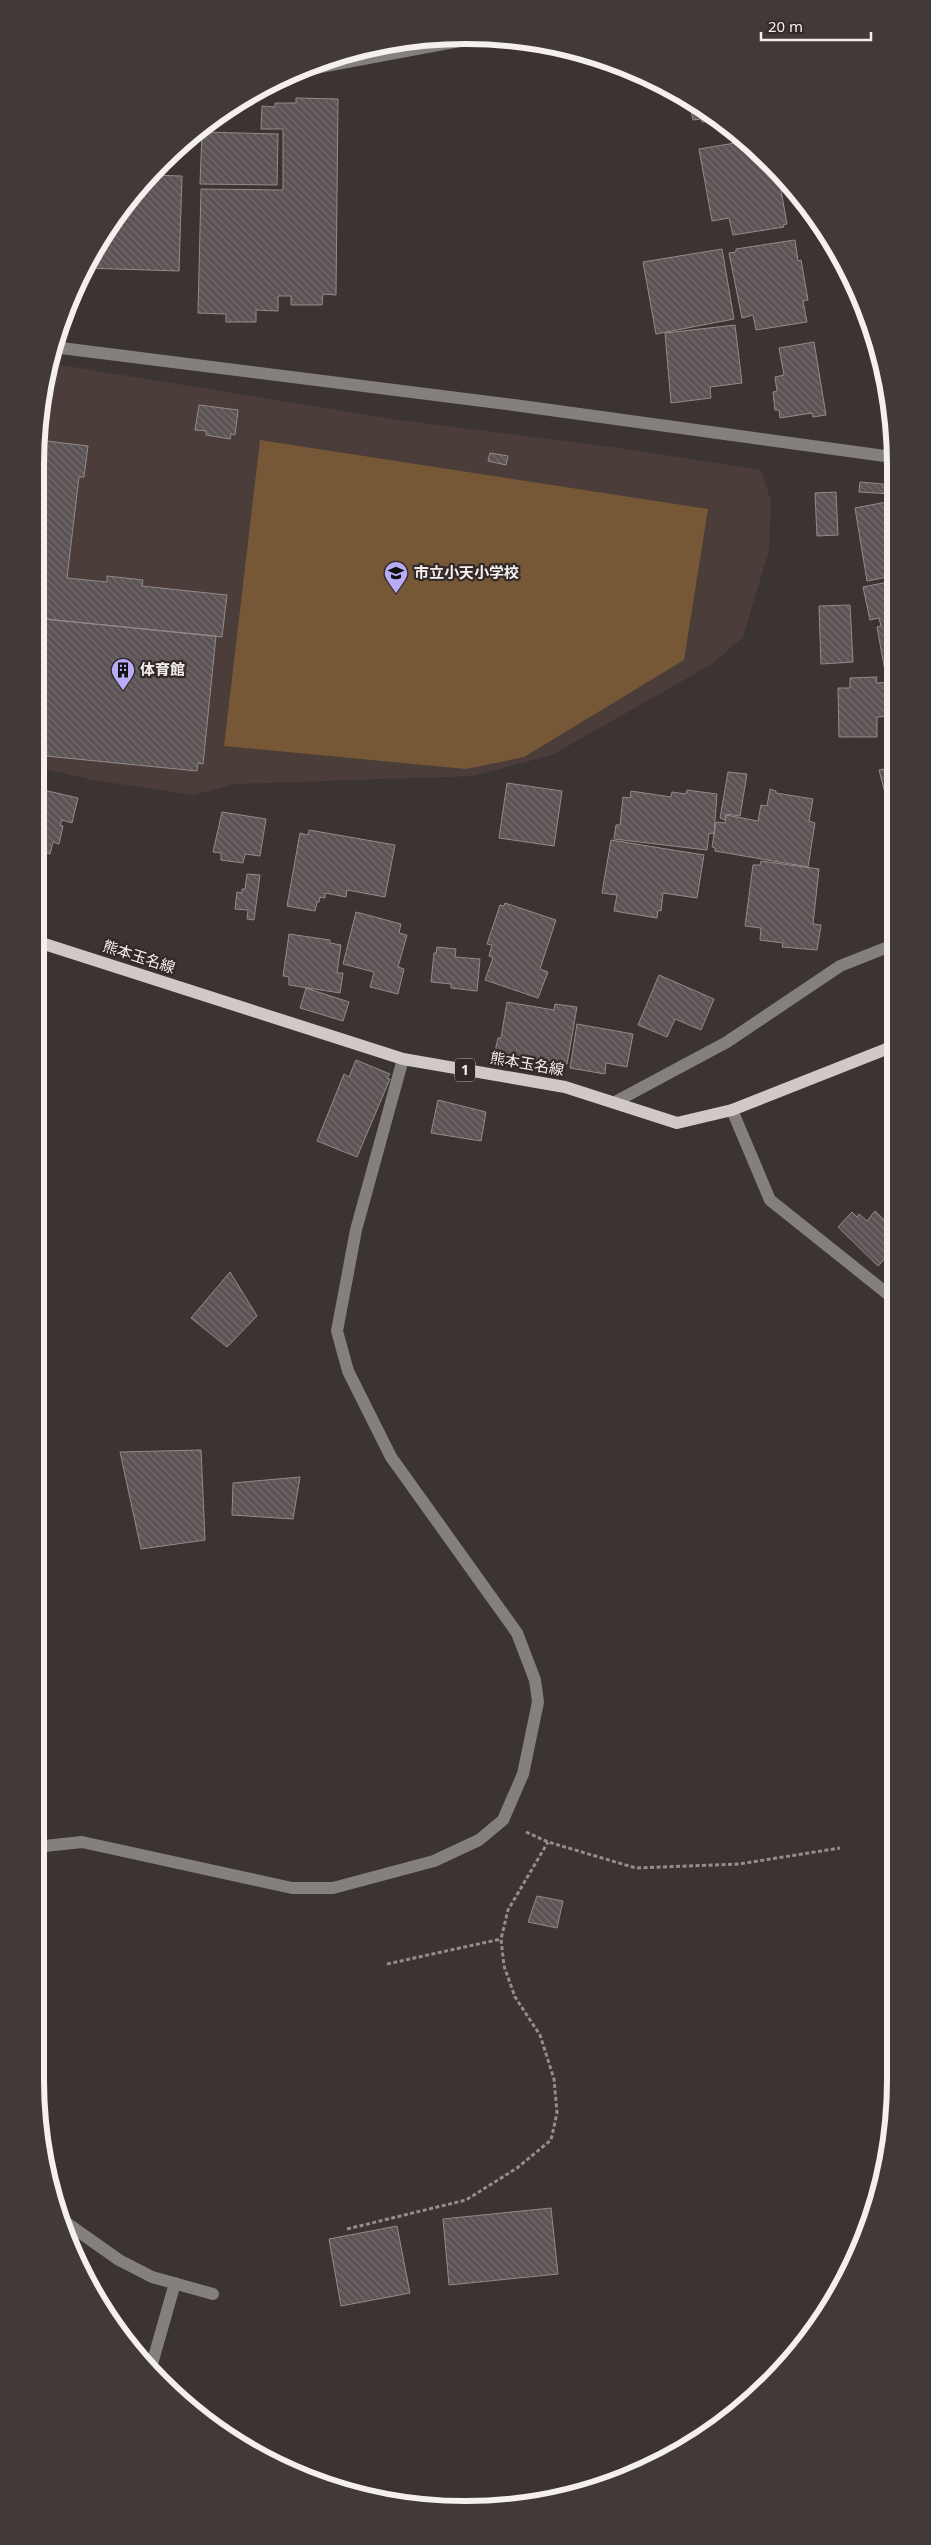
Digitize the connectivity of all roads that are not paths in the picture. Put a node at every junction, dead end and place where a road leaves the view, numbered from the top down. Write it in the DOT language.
graph roads {
  1 [pos="438,45"];
  2 [pos="337,64"];
  3 [pos="61,347"];
  4 [pos="887,456"];
  5 [pos="44,944"];
  6 [pos="887,948"];
  7 [pos="887,1049"];
  8 [pos="403,1059"];
  9 [pos="615,1102"];
  10 [pos="732,1110"];
  11 [pos="887,1293"];
  12 [pos="44,1846"];
  13 [pos="70,2225"];
  14 [pos="175,2283"];
  15 [pos="213,2294"];
  16 [pos="152,2363"];
  1 -- 2 [label="street"];
  3 -- 4 [label="street"];
  5 -- 8 [label="main road, 熊本玉名線 / 1"];
  6 -- 9 [label="street"];
  7 -- 10 [label="main road, 熊本玉名線 / 1"];
  8 -- 9 [label="main road, 熊本玉名線 / 1"];
  8 -- 12 [label="street"];
  9 -- 10 [label="main road, 熊本玉名線 / 1"];
  10 -- 11 [label="street"];
  13 -- 14 [label="street"];
  14 -- 15 [label="street"];
  14 -- 16 [label="street"];
}
